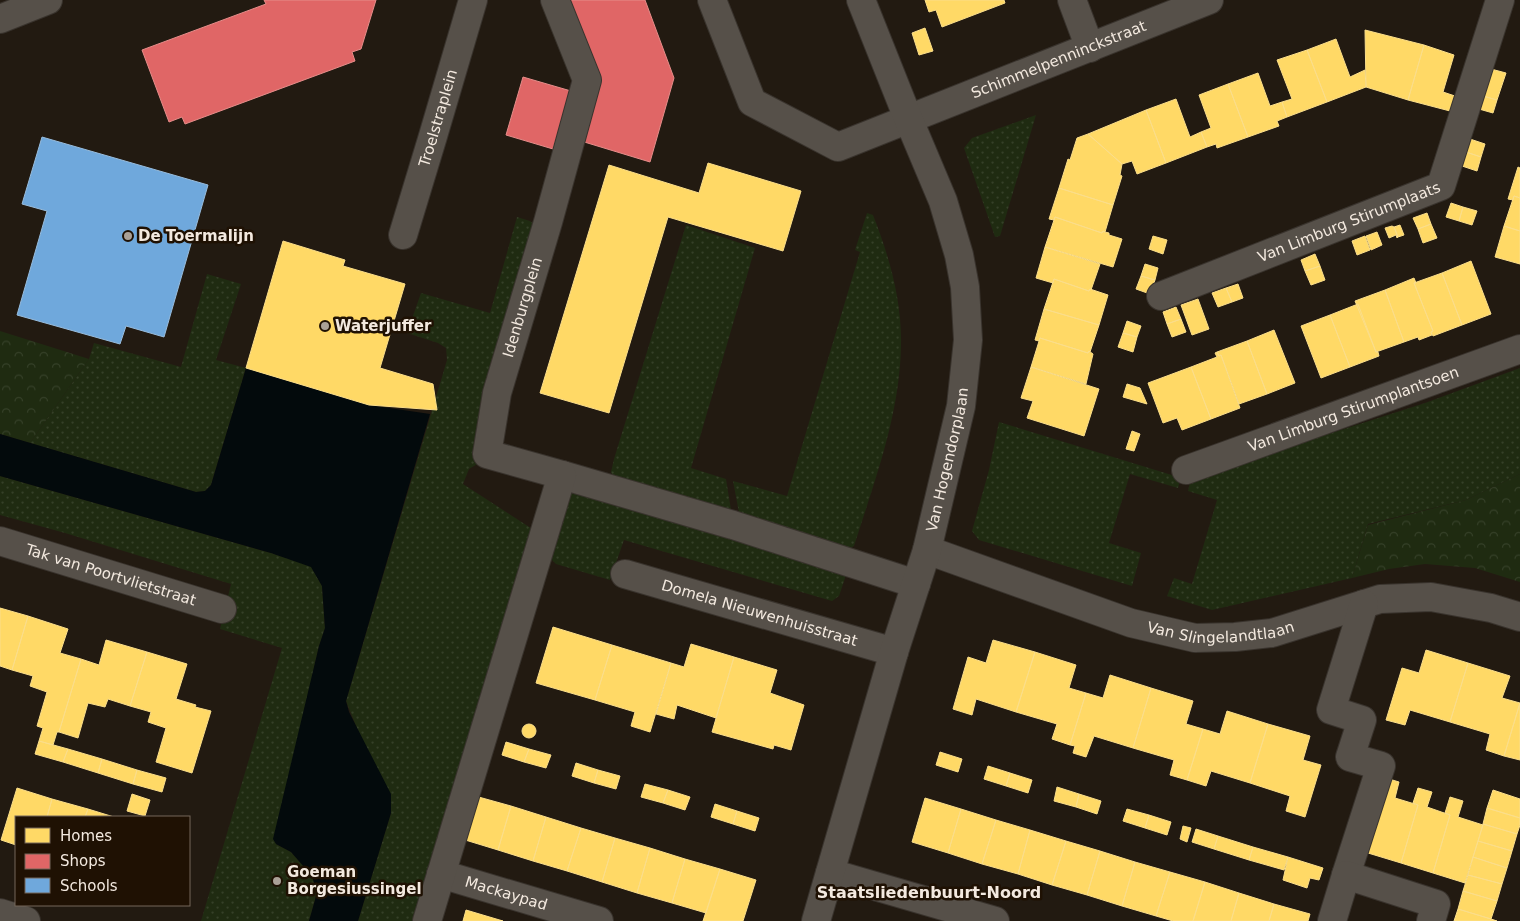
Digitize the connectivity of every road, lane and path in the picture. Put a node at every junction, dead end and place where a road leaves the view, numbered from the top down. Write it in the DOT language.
graph roads {
  1 [pos="48,0"];
  2 [pos="473,0"];
  3 [pos="555,0"];
  4 [pos="712,0"];
  5 [pos="862,0"];
  6 [pos="1072,0"];
  7 [pos="1209,0"];
  8 [pos="1500,0"];
  9 [pos="0,19"];
  10 [pos="1090,48"];
  11 [pos="908,118"];
  12 [pos="403,235"];
  13 [pos="1160,296"];
  14 [pos="1520,349"];
  15 [pos="1186,470"];
  16 [pos="562,475"];
  17 [pos="0,541"];
  18 [pos="927,550"];
  19 [pos="625,574"];
  20 [pos="916,584"];
  21 [pos="1364,604"];
  22 [pos="222,609"];
  23 [pos="1520,617"];
  24 [pos="894,652"];
  25 [pos="830,873"];
  26 [pos="441,874"];
  27 [pos="1346,875"];
  28 [pos="0,913"];
  29 [pos="26,921"];
  30 [pos="427,921"];
  31 [pos="599,921"];
  32 [pos="816,921"];
  33 [pos="995,921"];
  34 [pos="1332,921"];
  35 [pos="1431,921"];
  1 -- 9 [label="street"];
  2 -- 12 [label="street, Troelstraplein"];
  3 -- 16 [label="street, Idenburgplein"];
  4 -- 11 [label="street"];
  5 -- 11 [label="street, Van Hogendorplaan"];
  6 -- 10 [label="street"];
  7 -- 10 [label="street, Schimmelpenninckstraat"];
  8 -- 13 [label="street, Van Limburg Stirumplaats"];
  10 -- 11 [label="street, Schimmelpenninckstraat"];
  11 -- 18 [label="street, Van Hogendorplaan"];
  14 -- 15 [label="street, Van Limburg Stirumplantsoen"];
  16 -- 20 [label="street"];
  16 -- 26 [label="street"];
  17 -- 22 [label="street, Tak van Poortvlietstraat"];
  18 -- 20 [label="street, Van Hogendorplaan"];
  18 -- 21 [label="street, Van Slingelandtlaan"];
  19 -- 24 [label="street, Domela Nieuwenhuisstraat"];
  20 -- 24 [label="street, Van Hogendorplaan"];
  21 -- 23 [label="street, Van Slingelandtlaan"];
  21 -- 27 [label="street"];
  24 -- 25 [label="street, Van Hogendorplaan"];
  25 -- 32 [label="street, Van Hogendorplaan"];
  25 -- 33 [label="street"];
  26 -- 30 [label="street"];
  26 -- 31 [label="street, Mackaypad"];
  27 -- 34 [label="street"];
  27 -- 35 [label="street"];
  28 -- 29 [label="street"];
}
